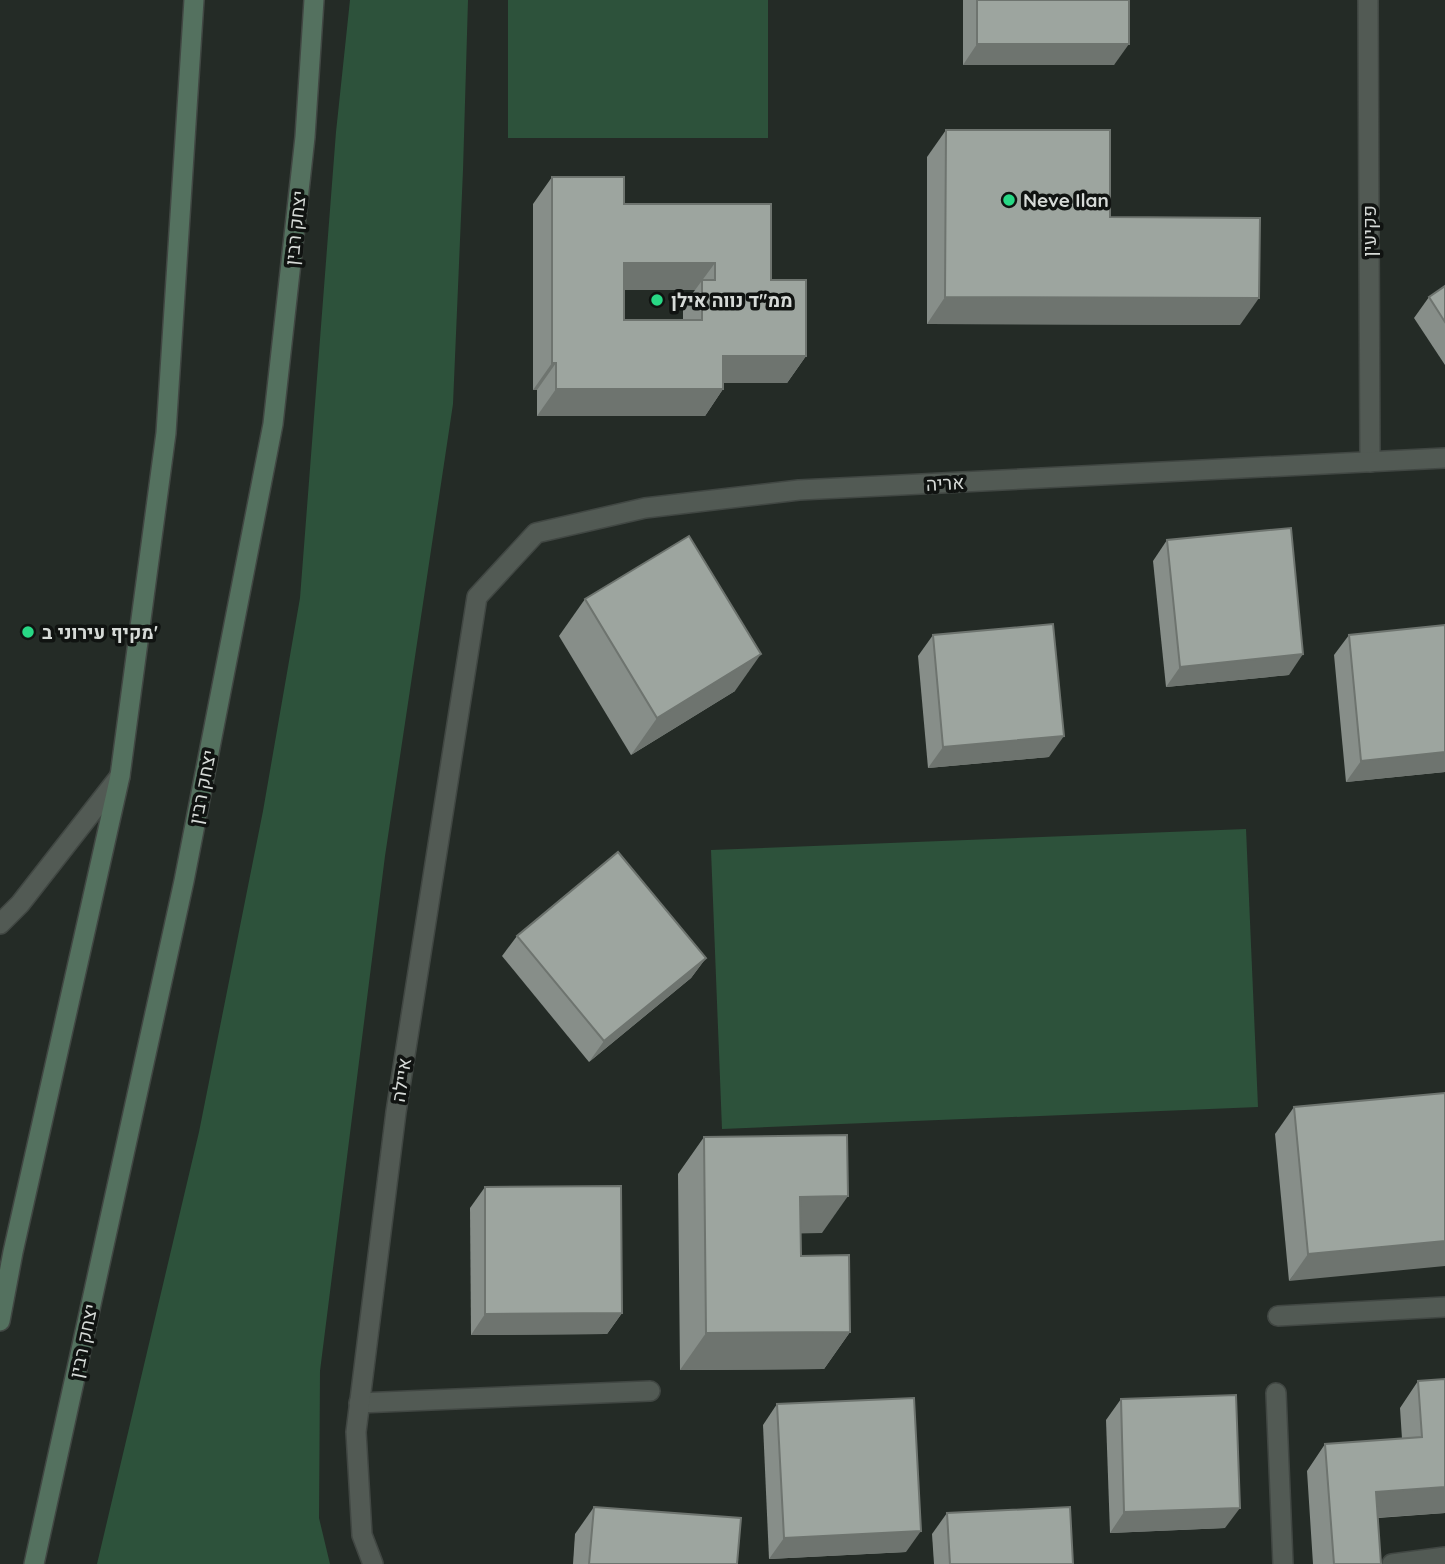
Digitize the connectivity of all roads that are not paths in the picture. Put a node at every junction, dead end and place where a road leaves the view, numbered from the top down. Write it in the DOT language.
graph roads {
  1 [pos="194,0"];
  2 [pos="314,0"];
  3 [pos="1368,0"];
  4 [pos="1445,458"];
  5 [pos="1370,463"];
  6 [pos="477,597"];
  7 [pos="120,776"];
  8 [pos="0,924"];
  9 [pos="1445,1307"];
  10 [pos="1278,1316"];
  11 [pos="0,1321"];
  12 [pos="650,1391"];
  13 [pos="1276,1393"];
  14 [pos="359,1403"];
  15 [pos="46,1511"];
  16 [pos="1445,1557"];
  17 [pos="34,1564"];
  18 [pos="43,1564"];
  19 [pos="373,1564"];
  20 [pos="1283,1564"];
  21 [pos="1392,1564"];
  1 -- 7 [label="main road"];
  2 -- 15 [label="main road, יצחק רבין"];
  3 -- 5 [label="street, פקיעין"];
  4 -- 5 [label="street, אריה"];
  5 -- 6 [label="street, אריה"];
  6 -- 14 [label="street, איילה"];
  7 -- 8 [label="street"];
  7 -- 11 [label="main road"];
  9 -- 10 [label="street"];
  12 -- 14 [label="street"];
  13 -- 20 [label="street"];
  14 -- 19 [label="street, איילה"];
  15 -- 17 [label="main road, יצחק רבין"];
  15 -- 18 [label="main road"];
  16 -- 21 [label="street"];
}
